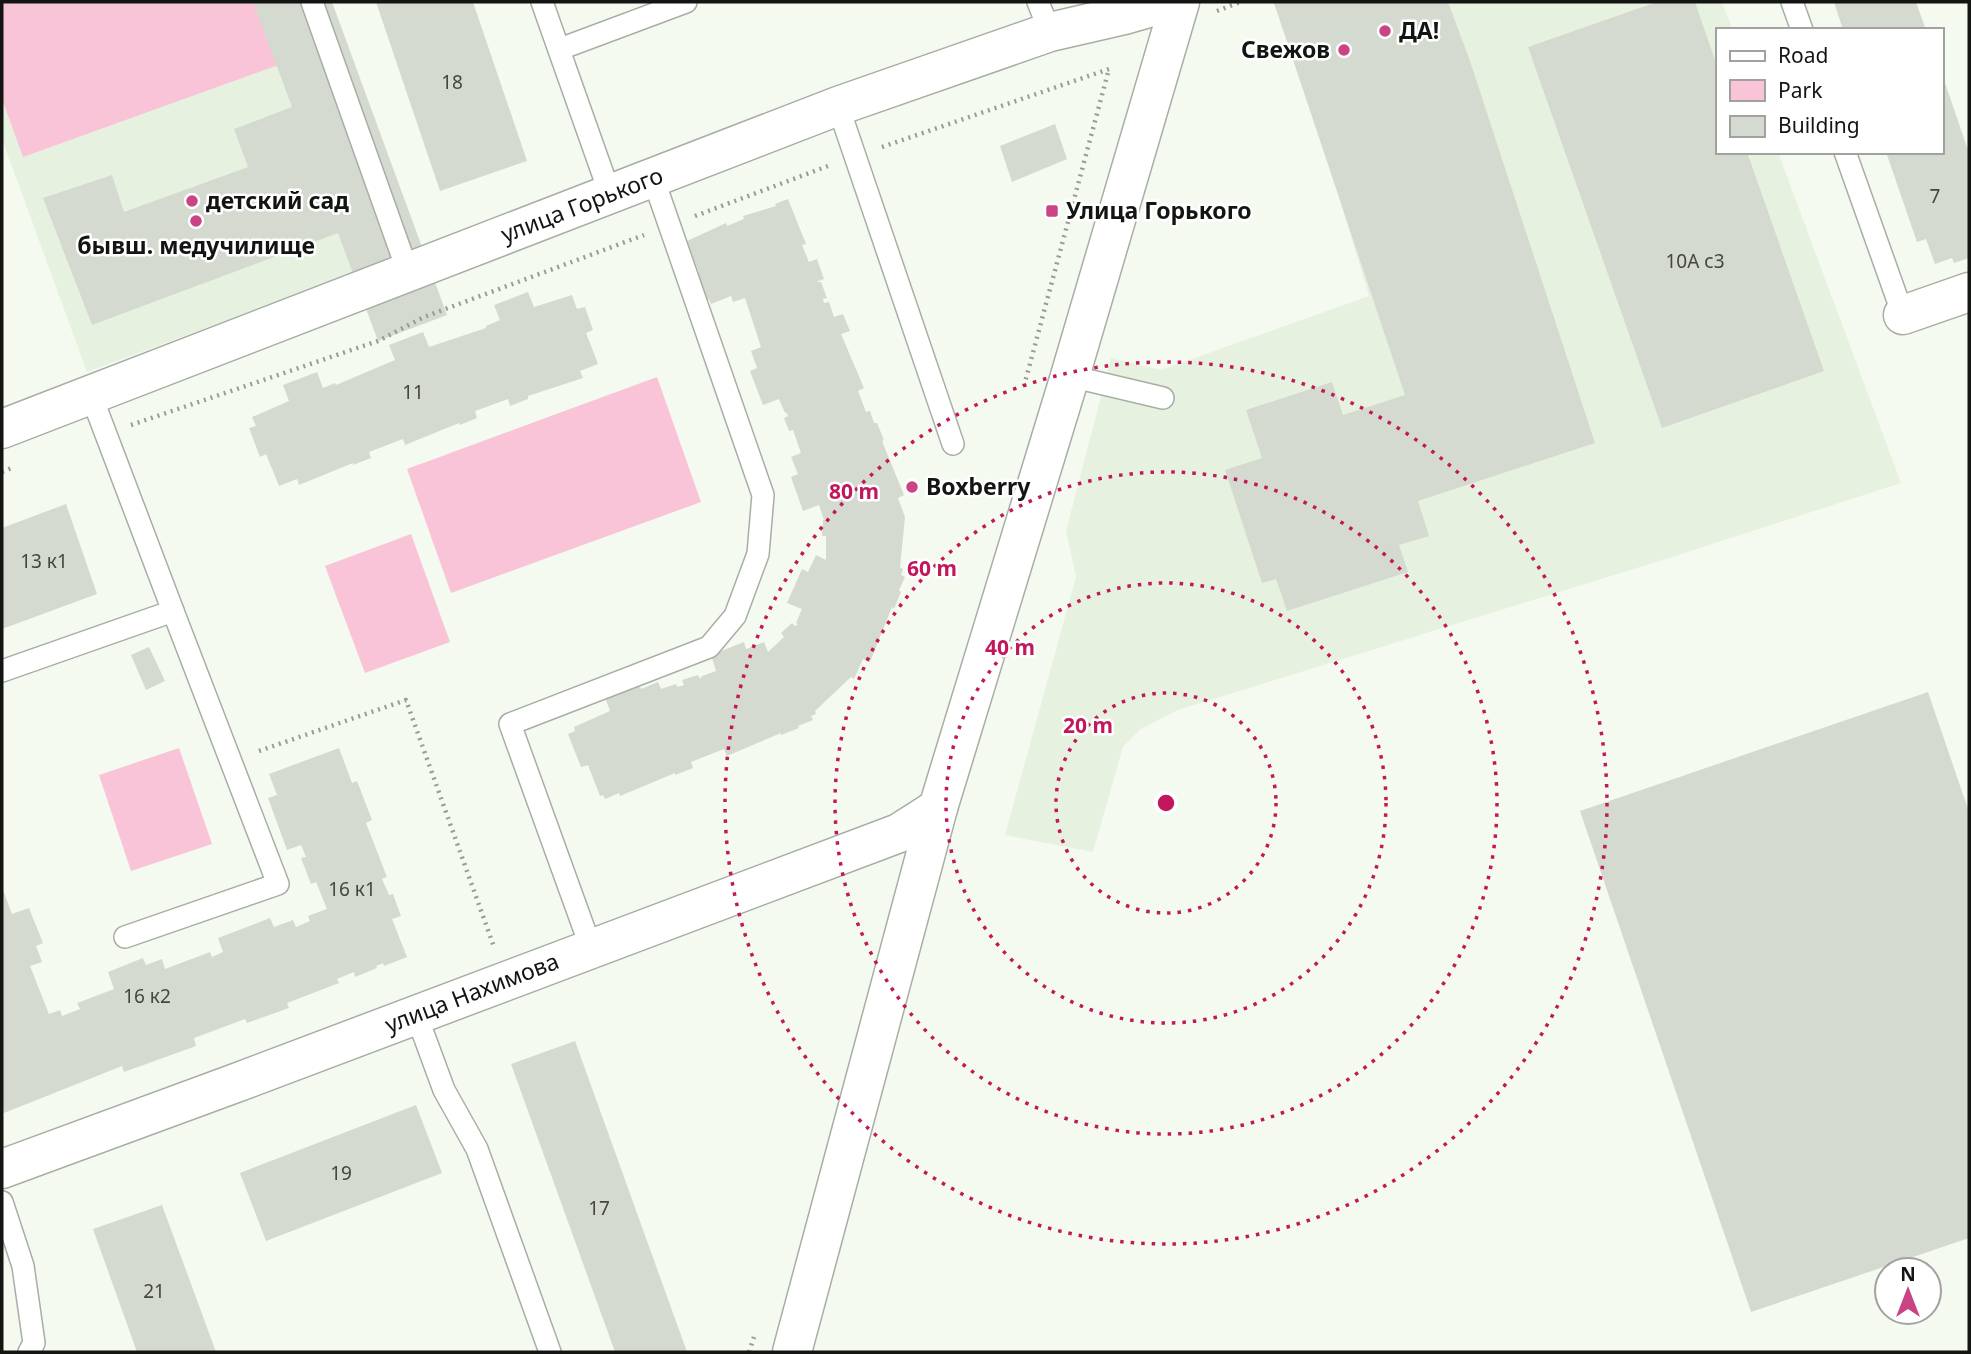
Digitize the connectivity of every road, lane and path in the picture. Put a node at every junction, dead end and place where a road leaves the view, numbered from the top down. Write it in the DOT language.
graph roads {
  1 [pos="312,2"];
  2 [pos="542,2"];
  3 [pos="687,2"];
  4 [pos="1169,2"];
  5 [pos="1240,2"];
  6 [pos="1792,2"];
  7 [pos="1197,7"];
  8 [pos="1044,17"];
  9 [pos="1801,28"];
  10 [pos="560,49"];
  11 [pos="1109,69"];
  12 [pos="838,106"];
  13 [pos="1846,154"];
  14 [pos="855,156"];
  15 [pos="653,178"];
  16 [pos="610,194"];
  17 [pos="670,225"];
  18 [pos="408,272"];
  19 [pos="1969,292"];
  20 [pos="1903,315"];
  21 [pos="1070,376"];
  22 [pos="91,394"];
  23 [pos="1163,398"];
  24 [pos="2,429"];
  25 [pos="106,434"];
  26 [pos="953,444"];
  27 [pos="15,467"];
  28 [pos="2,472"];
  29 [pos="173,611"];
  30 [pos="2,671"];
  31 [pos="231,760"];
  32 [pos="938,807"];
  33 [pos="125,937"];
  34 [pos="592,948"];
  35 [pos="505,980"];
  36 [pos="416,1014"];
  37 [pos="2,1169"];
  38 [pos="2,1202"];
  39 [pos="29,1352"];
  40 [pos="550,1352"];
  41 [pos="792,1352"];
  1 -- 18 [label="lane"];
  2 -- 10 [label="lane"];
  3 -- 10 [label="lane"];
  4 -- 8 [label="street, улица Горького"];
  5 -- 7 [label="path"];
  6 -- 9 [label="lane"];
  7 -- 21 [label="street"];
  8 -- 12 [label="street, улица Горького"];
  10 -- 16 [label="lane"];
  11 -- 14 [label="path"];
  12 -- 14 [label="lane"];
  12 -- 15 [label="street, улица Горького"];
  13 -- 20 [label="lane"];
  14 -- 17 [label="path"];
  14 -- 26 [label="lane"];
  15 -- 16 [label="street, улица Горького"];
  15 -- 17 [label="lane"];
  16 -- 18 [label="street, улица Горького"];
  17 -- 25 [label="path"];
  17 -- 34 [label="lane"];
  18 -- 22 [label="street, улица Горького"];
  19 -- 20 [label="street"];
  21 -- 23 [label="lane"];
  21 -- 32 [label="street"];
  22 -- 24 [label="street, улица Горького"];
  22 -- 25 [label="lane"];
  25 -- 29 [label="lane"];
  27 -- 28 [label="path"];
  29 -- 30 [label="lane"];
  29 -- 31 [label="lane"];
  31 -- 33 [label="lane"];
  31 -- 35 [label="path"];
  32 -- 34 [label="street, улица Нахимова"];
  32 -- 41 [label="street"];
  34 -- 35 [label="street, улица Нахимова"];
  35 -- 36 [label="street, улица Нахимова"];
  36 -- 37 [label="street, улица Нахимова"];
  36 -- 40 [label="lane"];
  38 -- 39 [label="lane"];
}
